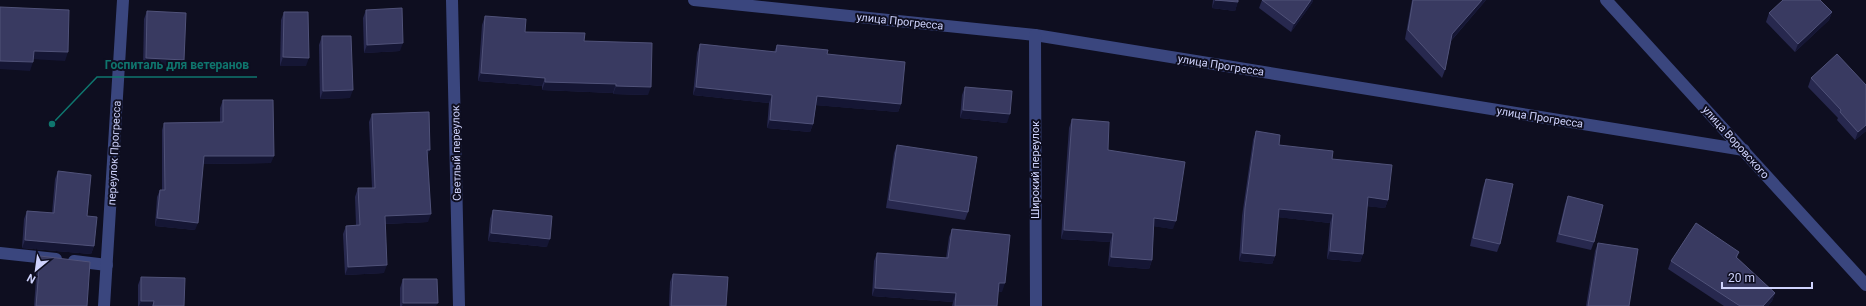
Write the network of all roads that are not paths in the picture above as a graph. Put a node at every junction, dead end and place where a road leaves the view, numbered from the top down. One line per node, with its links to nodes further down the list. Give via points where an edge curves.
1 (123, 0): 8 (street, переулок Прогресса)
2 (452, 0): 11 (street, Светлый переулок)
3 (694, 0): 5 (street, улица Прогресса)
4 (1606, 0): 6 (street, улица Воровского)
5 (1035, 34): 6 (street, улица Прогресса); 12 (street, Широкий переулок)
6 (1744, 150): 9 (street, улица Воровского)
7 (0, 253): 8 (street)
8 (107, 265): 10 (street, переулок Прогресса)
9 (1866, 285)
10 (104, 306)
11 (459, 306)
12 (1036, 306)

